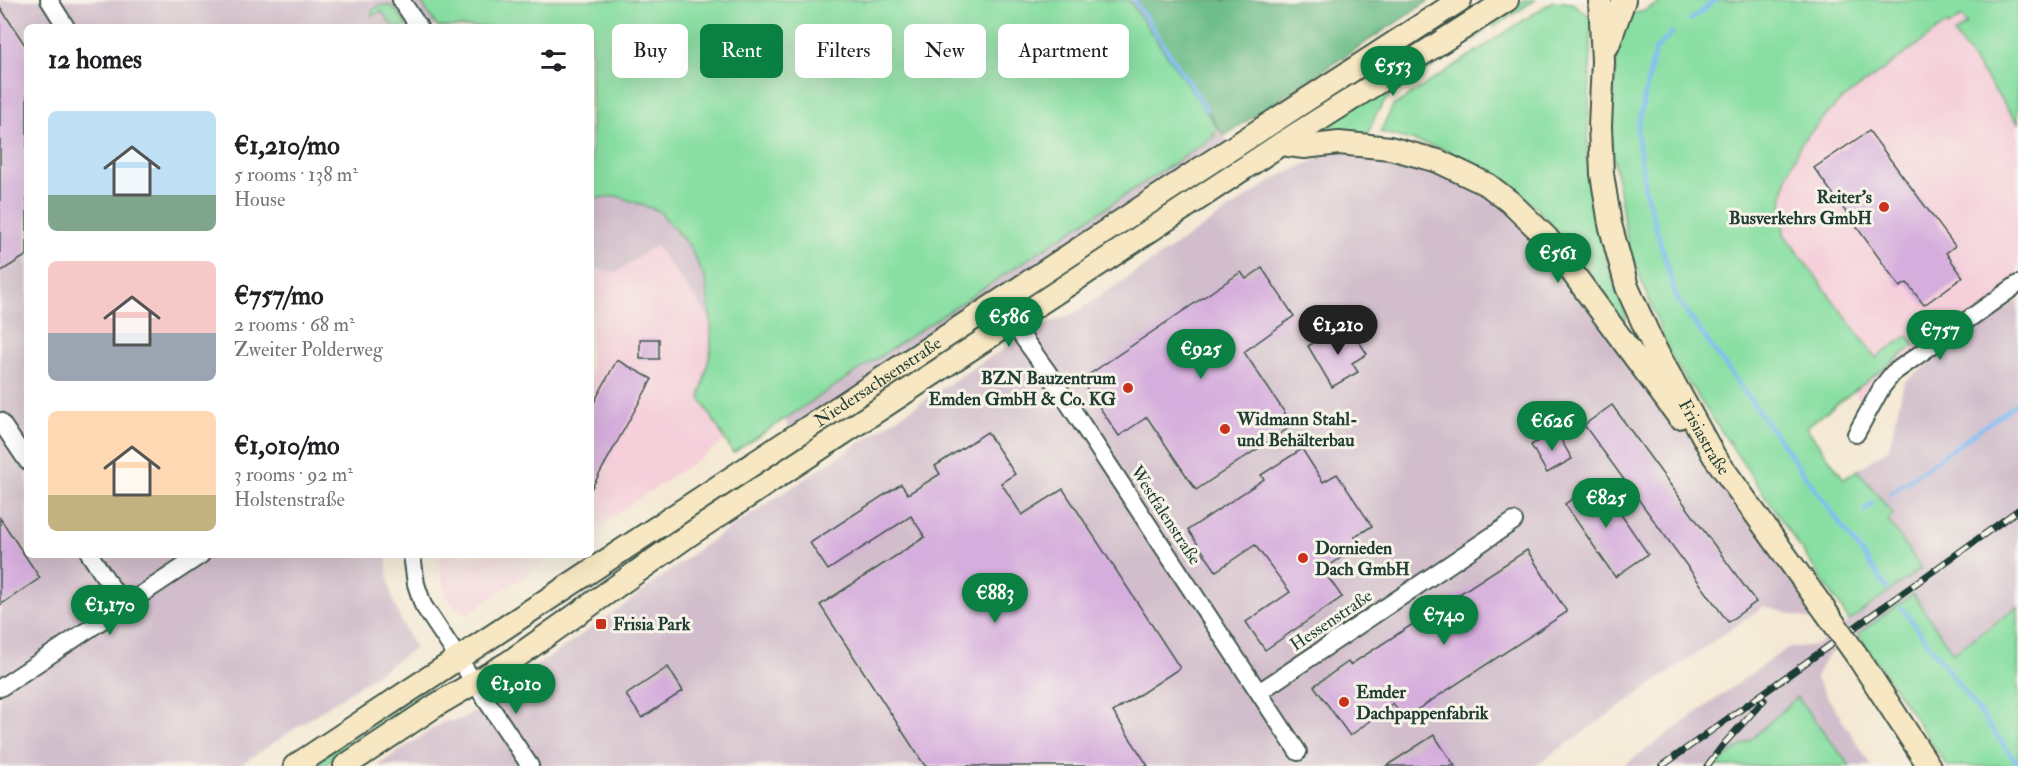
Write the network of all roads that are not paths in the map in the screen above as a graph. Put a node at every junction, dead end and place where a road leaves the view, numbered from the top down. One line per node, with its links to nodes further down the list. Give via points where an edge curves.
1 (48, 0): 7 (street)
2 (401, 0): 8 (street)
3 (1460, 0): 12 (main road, Niedersachsenstraße)
4 (1507, 0): 10 (main road, Niedersachsenstraße)
5 (1600, 0): 9 (main road, Frisiastraße)
6 (1624, 0): 9 (main road, Frisiastraße)
7 (64, 24)
8 (417, 24)
9 (1603, 61): 16 (main road, Frisiastraße, via 1602,174 1627,287 1654,347)
10 (1281, 144): 13 (main road, Niedersachsenstraße); 16 (main road, via 1304,147 1339,143 1390,148 1454,168 1500,193 1547,238 1673,410)
11 (2018, 284): 15 (street, via 1893,373)
12 (998, 303): 13 (street, Westfalenstraße); 23 (main road, Niedersachsenstraße)
13 (1012, 322): 24 (main road, Niedersachsenstraße); 26 (street, Westfalenstraße)
14 (0, 421): 17 (street)
15 (1856, 434)
16 (1714, 456): 31 (main road, Frisiastraße, bridge, via 1860,660)
17 (24, 457)
18 (1514, 521): 26 (street, Hessenstraße)
19 (92, 558): 22 (street)
20 (196, 558): 22 (street)
21 (412, 558): 23 (street, via 423,605)
22 (124, 606): 25 (street)
23 (459, 659): 24 (street); 28 (main road, Niedersachsenstraße)
24 (474, 683): 29 (main road, Niedersachsenstraße); 30 (street)
25 (0, 688)
26 (1259, 692): 27 (street, Westfalenstraße)
27 (1298, 752)
28 (295, 766)
29 (345, 766)
30 (530, 766)
31 (1929, 766)

